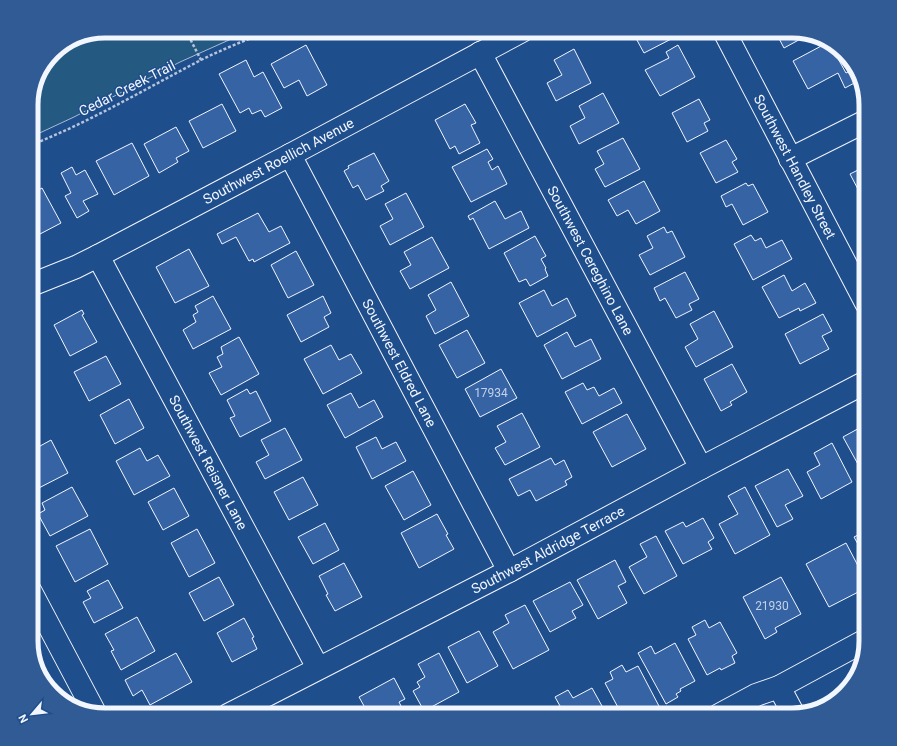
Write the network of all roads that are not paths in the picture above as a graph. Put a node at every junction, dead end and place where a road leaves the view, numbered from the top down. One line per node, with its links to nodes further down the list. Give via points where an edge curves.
1 (509, 38): 3 (street, Southwest Roellich Avenue)
2 (728, 38): 6 (street, Southwest Handley Street)
3 (480, 54): 5 (street, Southwest Roellich Avenue); 11 (street, Southwest Cereghino Lane)
4 (859, 125): 6 (street)
5 (290, 155): 7 (street, Southwest Roellich Avenue); 12 (street, Southwest Eldred Lane)
6 (790, 159): 9 (street, Southwest Handley Street)
7 (98, 256): 8 (street, Southwest Roellich Avenue); 15 (street, Southwest Reisner Lane)
8 (38, 282)
9 (859, 290)
10 (859, 386): 11 (street, Southwest Aldridge Terrace)
11 (701, 468): 12 (street, Southwest Aldridge Terrace)
12 (509, 571): 15 (street, Southwest Aldridge Terrace)
13 (38, 605): 17 (street)
14 (859, 644): 16 (street)
15 (318, 668): 18 (street, Southwest Aldridge Terrace)
16 (779, 687): 19 (street, via 756,695); 20 (street)
17 (91, 706)
18 (241, 708)
19 (732, 708)
20 (790, 708)

